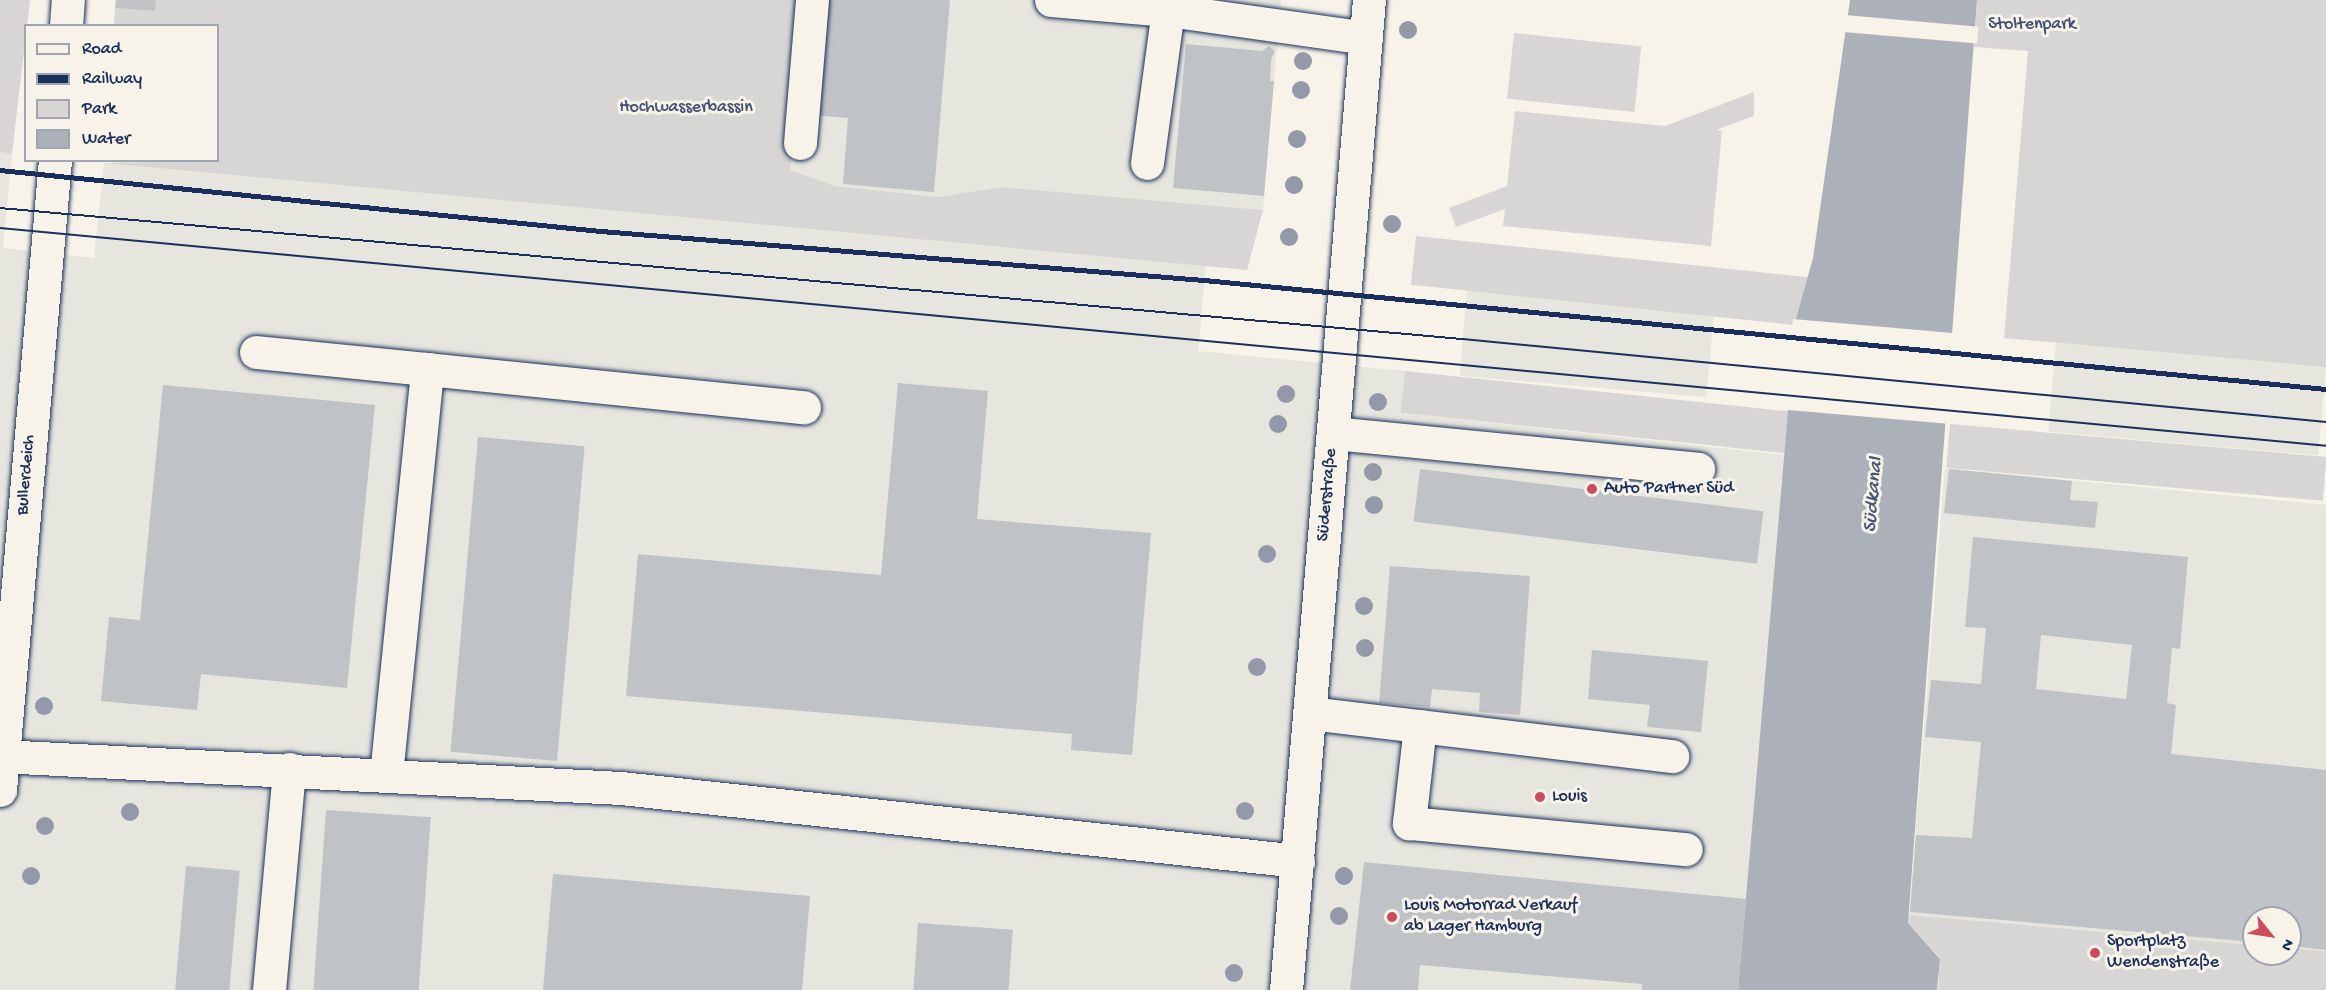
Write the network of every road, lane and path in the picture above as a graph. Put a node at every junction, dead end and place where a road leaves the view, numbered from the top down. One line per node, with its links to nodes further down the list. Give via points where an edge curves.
1 (69, 0): 6 (main road)
2 (812, 0): 8 (main road)
3 (1051, 0): 5 (main road)
4 (1369, 0): 7 (main road, Süderstraße)
5 (1168, 10): 7 (main road); 10 (main road)
6 (66, 24)
7 (1366, 38): 14 (main road, Süderstraße)
8 (800, 143)
9 (55, 162): 18 (main road, Bullerdeich)
10 (1147, 163)
11 (256, 352): 12 (main road)
12 (427, 369): 13 (main road); 21 (main road)
13 (804, 407)
14 (1333, 433): 15 (main road); 16 (main road, Süderstraße)
15 (1698, 469)
16 (1310, 713): 17 (main road); 24 (main road, Süderstraße)
17 (1420, 726): 19 (main road); 23 (main road, via 1409,823)
18 (1, 756): 20 (main road); 22 (main road, Bullerdeich)
19 (1672, 756)
20 (289, 769): 21 (main road); 25 (main road)
21 (386, 775): 24 (main road, via 621,788)
22 (0, 790)
23 (1686, 849)
24 (1298, 861): 26 (main road, Süderstraße)
25 (268, 990)
26 (1286, 990)

